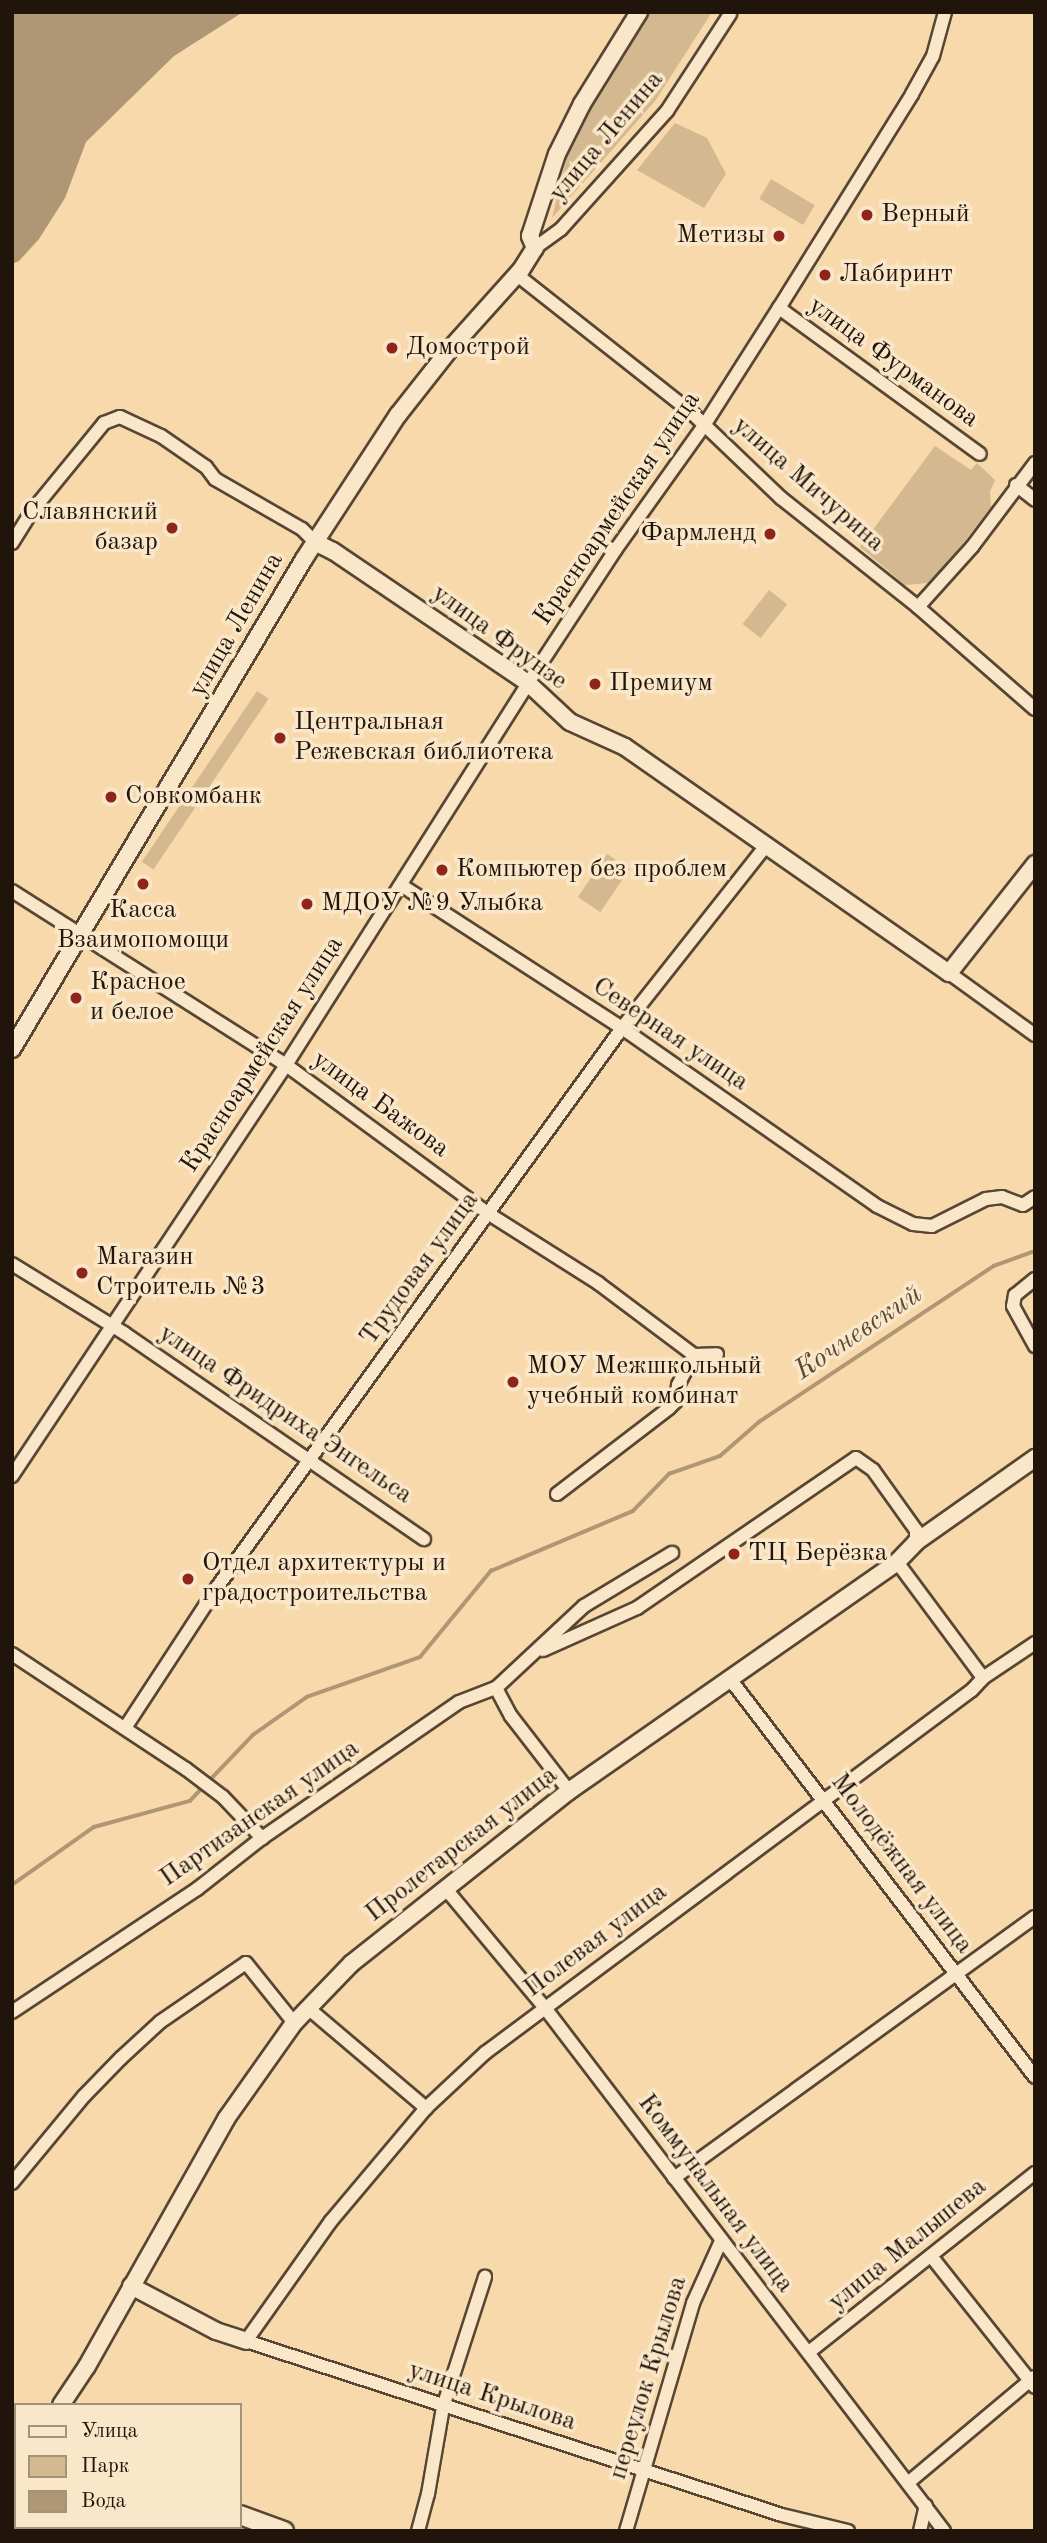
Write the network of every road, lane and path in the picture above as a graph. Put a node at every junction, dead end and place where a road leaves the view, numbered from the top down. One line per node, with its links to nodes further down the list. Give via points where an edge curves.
1 (639, 12): 4 (street, улица Ленина, via 557,154 530,236)
2 (945, 12): 6 (street, Красноармейская улица, via 933,55)
3 (730, 14): 4 (street, улица Ленина, via 667,111 561,229)
4 (535, 248): 5 (street, улица Ленина)
5 (516, 274): 7 (street, улица Мичурина); 12 (street, улица Ленина, via 398,415)
6 (779, 309): 7 (street, Красноармейская улица); 8 (street, улица Фурманова)
7 (705, 424): 14 (street, улица Мичурина, via 781,498); 15 (street, Красноармейская улица)
8 (980, 454)
9 (1035, 463): 10 (street)
10 (1016, 485): 11 (street); 14 (street, via 972,547)
11 (1035, 500)
12 (315, 542): 13 (street, улица Фрунзе, via 302,529 215,479 206,467 161,436 120,417 104,424); 15 (street, улица Фрунзе); 21 (street, улица Ленина)
13 (12, 543)
14 (918, 607): 16 (street, улица Мичурина)
15 (528, 683): 17 (street, улица Фрунзе, via 570,722 625,747); 19 (street, Красноармейская улица)
16 (1035, 709)
17 (765, 847): 22 (street, улица Фрунзе); 23 (street, Трудовая улица)
18 (1035, 864): 22 (street)
19 (401, 885): 23 (street, Северная улица); 26 (street, Красноармейская улица)
20 (12, 891): 21 (street, улица Бажова)
21 (81, 936): 25 (street, улица Ленина); 26 (street, улица Бажова)
22 (949, 973): 24 (street, улица Фрунзе)
23 (622, 1028): 27 (street, Северная улица, via 877,1206 913,1224 932,1226 986,1199 1002,1197 1023,1205); 28 (street, Трудовая улица)
24 (1035, 1035)
25 (12, 1049)
26 (286, 1065): 28 (street, улица Бажова); 31 (street, Красноармейская улица)
27 (1035, 1197)
28 (489, 1214): 34 (street, улица Бажова, via 598,1283); 36 (street, Трудовая улица)
29 (12, 1264): 31 (street, улица Фридриха Энгельса)
30 (1035, 1279): 32 (street, via 1015,1295 1013,1306)
31 (111, 1326): 36 (street, улица Фридриха Энгельса); 37 (street, Красноармейская улица)
32 (1035, 1346)
33 (717, 1354): 34 (street)
34 (694, 1355): 38 (street, via 678,1385 676,1401)
35 (1035, 1458): 40 (street, Пролетарская улица)
36 (308, 1460): 39 (street, улица Фридриха Энгельса); 49 (street, Трудовая улица)
37 (12, 1476)
38 (557, 1494)
39 (424, 1538)
40 (916, 1542): 42 (street, Пролетарская улица); 45 (street, Партизанская улица, via 916,1530 902,1510 873,1470 856,1458 636,1608)
41 (672, 1553): 45 (street, Партизанская улица, via 584,1606)
42 (897, 1562): 46 (street); 47 (street, Пролетарская улица)
43 (1035, 1643): 46 (street, Полевая улица)
44 (12, 1654): 49 (street)
45 (533, 1654): 48 (street, Партизанская улица)
46 (983, 1678): 51 (street, Полевая улица)
47 (730, 1679): 50 (street, Пролетарская улица); 51 (street, Молодёжная улица)
48 (496, 1688): 50 (street, via 511,1716); 52 (street, Партизанская улица, via 459,1702)
49 (125, 1728): 52 (street, via 223,1797)
50 (569, 1791): 53 (street, Пролетарская улица)
51 (824, 1799): 55 (street, Молодёжная улица); 57 (street, Полевая улица)
52 (262, 1838): 58 (street, Партизанская улица, via 197,1889)
53 (445, 1888): 56 (street, Пролетарская улица, via 352,1963); 57 (street, Коммунальная улица)
54 (1035, 1917): 55 (street)
55 (955, 1973): 60 (street, Молодёжная улица); 63 (street)
56 (308, 2008): 59 (street, Пролетарская улица); 61 (street)
57 (545, 2008): 61 (street, Полевая улица, via 485,2053); 63 (street, Коммунальная улица)
58 (12, 2012)
59 (294, 2022): 64 (street, via 246,1963 160,2022 121,2058); 68 (street, Пролетарская улица, via 226,2119)
60 (1035, 2077)
61 (426, 2108): 69 (street, Полевая улица, via 331,2221)
62 (1035, 2173): 66 (street, улица Малышева)
63 (674, 2178): 65 (street, Коммунальная улица)
64 (12, 2183)
65 (721, 2241): 70 (street, Коммунальная улица); 74 (street, переулок Крылова, via 693,2304)
66 (931, 2256): 70 (street, улица Малышева); 71 (street)
67 (485, 2277): 73 (street)
68 (131, 2286): 69 (street, улица Крылова, via 216,2331); 72 (street, Пролетарская улица)
69 (246, 2341): 73 (street, улица Крылова)
70 (809, 2352): 75 (street, Коммунальная улица)
71 (1033, 2382): 75 (street)
72 (62, 2403)
73 (443, 2407): 74 (street, улица Крылова); 79 (street)
74 (643, 2470): 80 (street, переулок Крылова); 81 (street, улица Крылова)
75 (909, 2482): 76 (street, Коммунальная улица)
76 (926, 2506): 82 (street); 83 (street, Коммунальная улица)
77 (242, 2516): 78 (main road)
78 (284, 2531)
79 (418, 2531)
80 (626, 2531)
81 (848, 2531)
82 (920, 2531)
83 (944, 2531)

